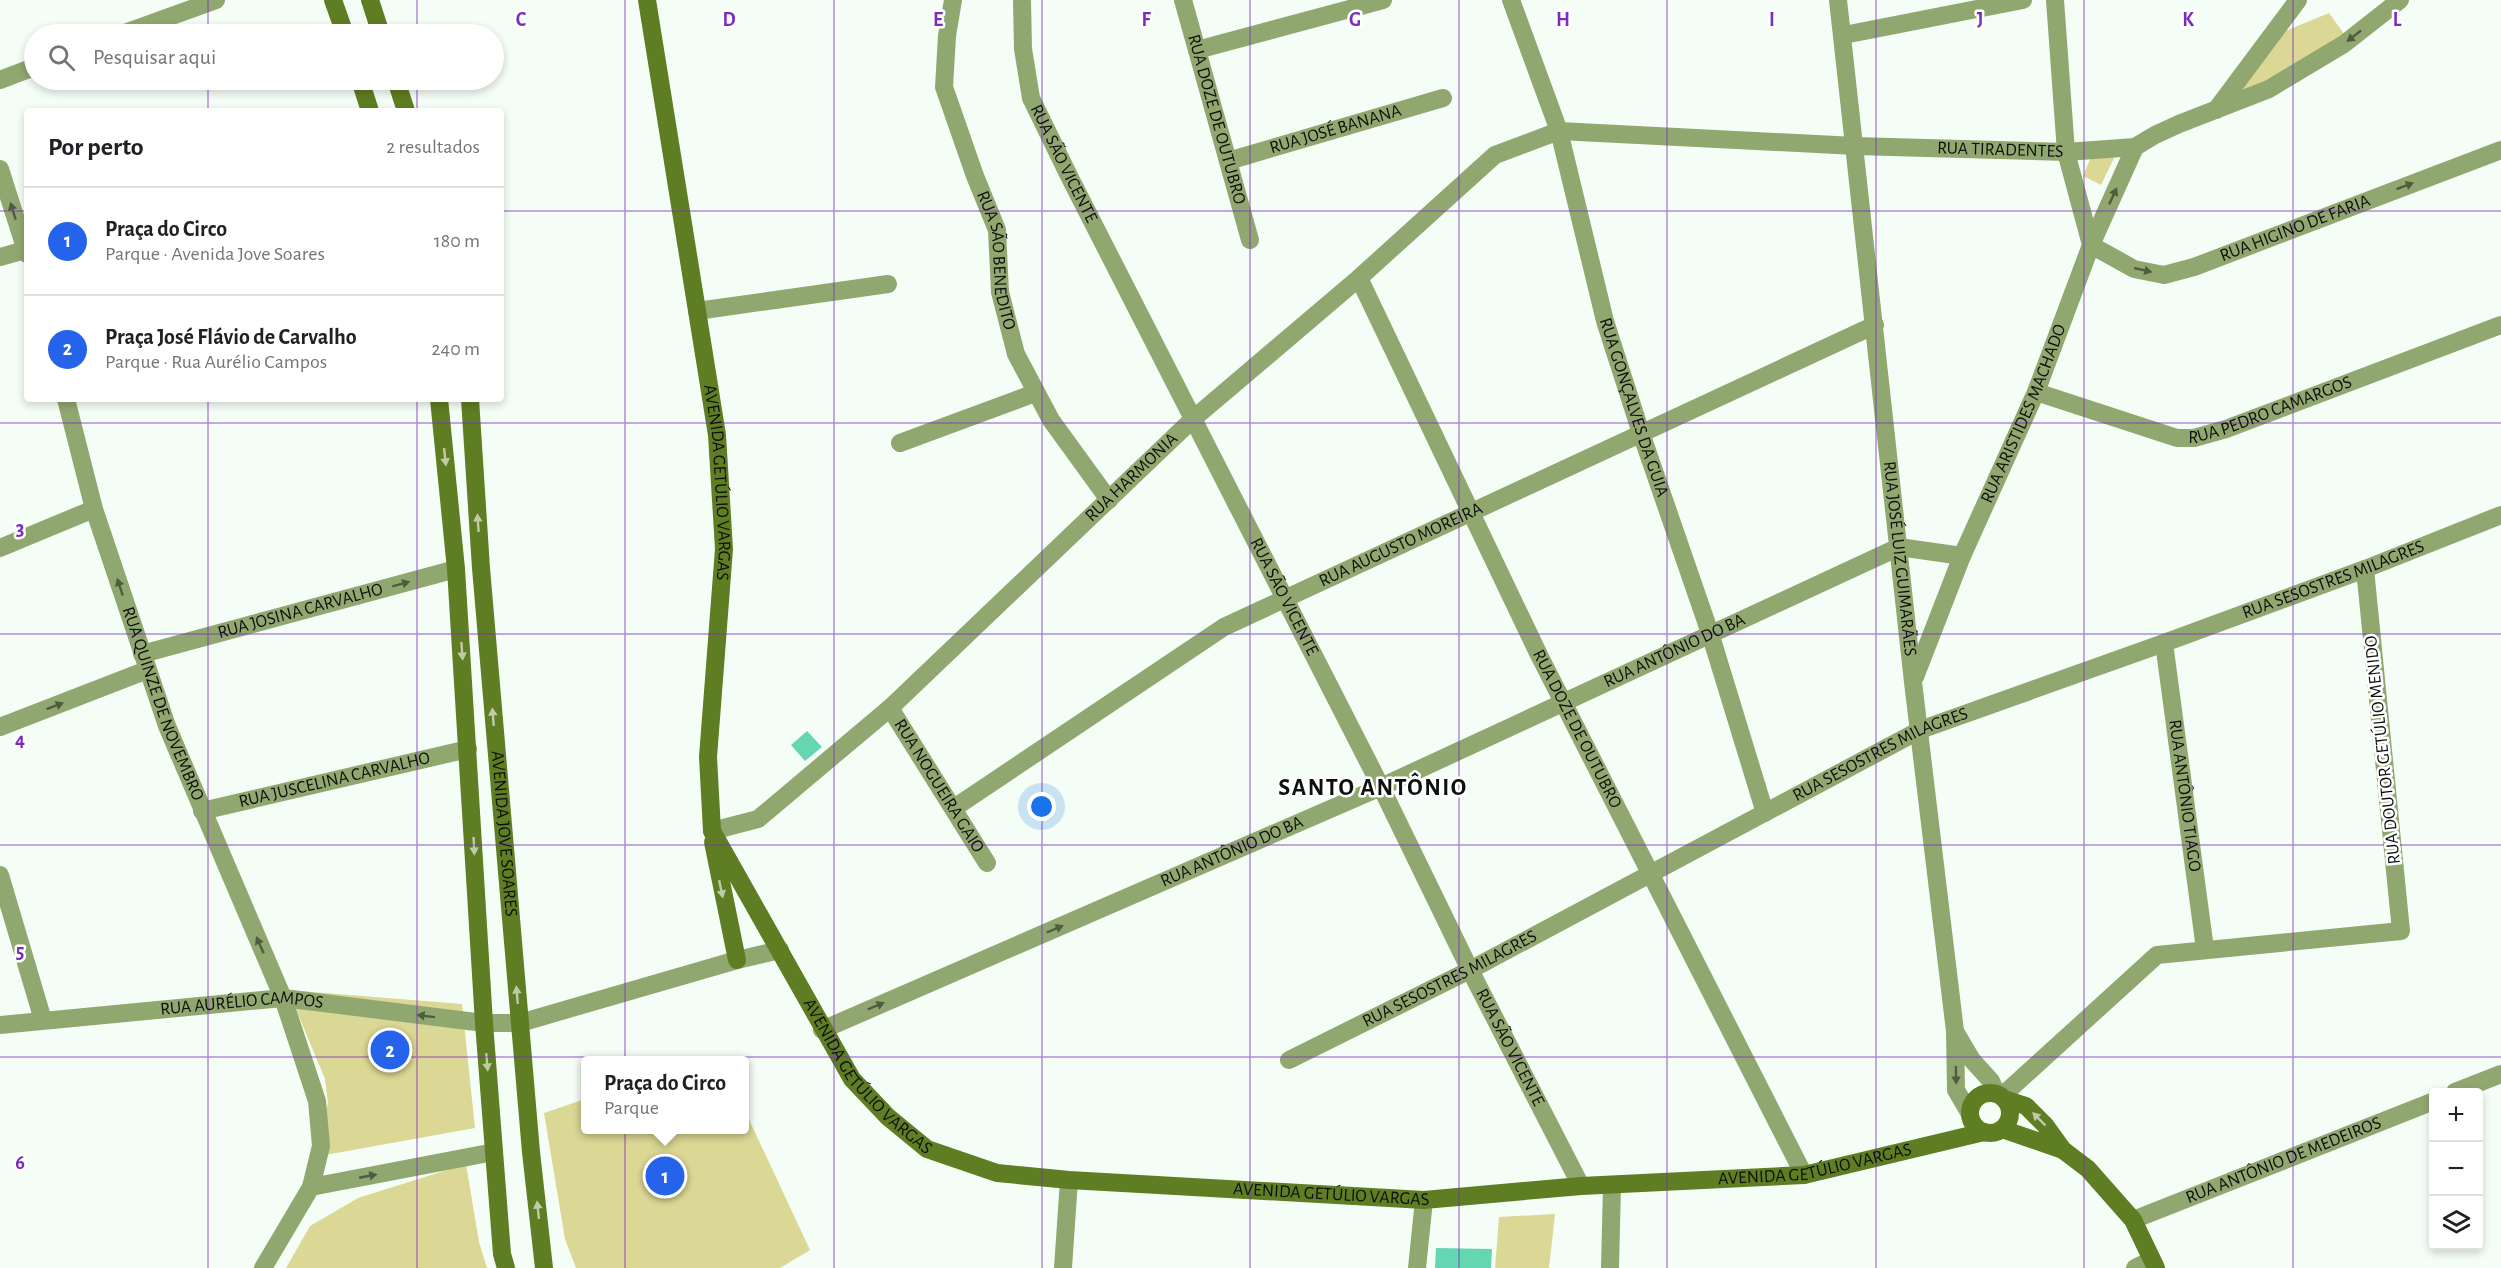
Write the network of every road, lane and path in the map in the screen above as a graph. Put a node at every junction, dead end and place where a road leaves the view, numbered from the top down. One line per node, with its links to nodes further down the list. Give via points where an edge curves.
1 (214, 0): 15 (street)
2 (333, 0): 16 (street)
3 (370, 0): 17 (street)
4 (647, 0): 42 (street, AVENIDA GETÚLIO VARGAS)
5 (953, 0): 46 (street, RUA SÃO BENEDITO, via 944,87 997,230 1000,292 1016,354)
6 (1022, 0): 50 (street, RUA SÃO VICENTE, via 1023,49 1031,98)
7 (1183, 0): 19 (street, RUA DOZE DE OUTUBRO)
8 (1383, 0): 19 (street)
9 (1511, 0): 28 (street, RUA GONÇALVES DA GUIA)
10 (1839, 0): 18 (street, RUA JOSÉ LUIZ GUIMARÃES)
11 (2023, 0): 18 (street)
12 (2055, 0): 32 (street)
13 (2298, 0): 27 (street)
14 (2400, 0): 27 (street, RUA TIRADENTES, one-way to 27, via 2344,44 2269,89)
15 (149, 24)
16 (341, 24)
17 (378, 24)
18 (1844, 35): 29 (street, RUA JOSÉ LUIZ GUIMARÃES)
19 (1197, 50): 33 (street, RUA DOZE DE OUTUBRO)
20 (24, 71): 21 (street)
21 (0, 80)
22 (363, 90): 25 (street)
23 (399, 90): 26 (street)
24 (1443, 98): 33 (street, RUA JOSÉ BANANA)
25 (369, 108)
26 (405, 108)
27 (2215, 111): 30 (street, RUA TIRADENTES)
28 (1559, 130): 29 (street, RUA TIRADENTES); 40 (street, RUA HARMONIA, via 1495,155); 51 (street, RUA GONÇALVES DA GUIA, via 1605,321)
29 (1855, 146): 32 (street, RUA TIRADENTES); 43 (street, RUA JOSÉ LUIZ GUIMARÃES)
30 (2135, 147): 32 (street, RUA TIRADENTES); 36 (street, RUA ARISTIDES MACHADO, one-way to 30)
31 (2501, 150): 36 (street, RUA HIGINO DE FARIA, one-way to 31, via 2134,268 2164,275)
32 (2066, 152): 36 (street)
33 (1228, 160): 35 (street, RUA DOZE DE OUTUBRO)
34 (0, 170): 37 (street, one-way to 34)
35 (1250, 240)
36 (2091, 244): 45 (street, RUA ARISTIDES MACHADO)
37 (24, 246)
38 (24, 252): 39 (street)
39 (0, 257)
40 (1359, 278): 50 (street, RUA HARMONIA); 55 (street, RUA DOZE DE OUTUBRO)
41 (888, 284): 42 (street)
42 (697, 311): 76 (street, AVENIDA GETÚLIO VARGAS, via 717,435 724,549 708,757)
43 (1875, 325): 51 (street, RUA AUGUSTO MOREIRA); 57 (street, RUA JOSÉ LUIZ GUIMARÃES)
44 (2501, 325): 45 (street, RUA PEDRO CAMARGOS, via 2194,438 2177,438)
45 (2036, 392): 59 (street, RUA ARISTIDES MACHADO)
46 (1035, 393): 52 (street); 53 (street, RUA SÃO BENEDITO)
47 (67, 402): 54 (street, RUA QUINZE DE NOVEMBRO)
48 (439, 402): 60 (street, AVENIDA JOVE SOARES, one-way to 60)
49 (470, 402): 87 (street, AVENIDA JOVE SOARES, one-way to 49)
50 (1193, 419): 53 (street, RUA HARMONIA); 62 (street, RUA SÃO VICENTE)
51 (1641, 433): 55 (street, RUA AUGUSTO MOREIRA); 63 (street, RUA GONÇALVES DA GUIA)
52 (900, 443)
53 (1109, 500): 68 (street, RUA HARMONIA)
54 (94, 509): 58 (street); 65 (street, RUA QUINZE DE NOVEMBRO, one-way to 54)
55 (1470, 512): 62 (street, RUA AUGUSTO MOREIRA); 67 (street, RUA DOZE DE OUTUBRO)
56 (2501, 515): 61 (street, RUA SESOSTRES MILAGRES)
57 (1899, 547): 59 (street); 63 (street, RUA ANTÔNIO DO BA); 66 (street, RUA JOSÉ LUIZ GUIMARÃES)
58 (0, 548)
59 (1962, 556): 66 (street, RUA ARISTIDES MACHADO)
60 (456, 568): 65 (street, RUA JOSINA CARVALHO, one-way to 60); 71 (street, AVENIDA JOVE SOARES, one-way to 71)
61 (2365, 568): 64 (street, RUA SESOSTRES MILAGRES); 80 (street, RUA DOUTOR GETÚLIO MENIDO, via 2401,931)
62 (1284, 598): 72 (street, RUA SÃO VICENTE); 73 (street, RUA AUGUSTO MOREIRA, via 1224,627)
63 (1710, 633): 67 (street, RUA ANTÔNIO DO BA); 75 (street, RUA GONÇALVES DA GUIA)
64 (2164, 643): 70 (street, RUA SESOSTRES MILAGRES); 80 (street, RUA ANTÔNIO TIAGO)
65 (145, 662): 69 (street, RUA JOSINA CARVALHO, one-way to 65); 74 (street, RUA QUINZE DE NOVEMBRO)
66 (1913, 682): 70 (street, RUA JOSÉ LUIZ GUIMARÃES)
67 (1564, 703): 72 (street, RUA ANTÔNIO DO BA); 78 (street, RUA DOZE DE OUTUBRO)
68 (890, 708): 73 (street, RUA NOGUEIRA GAIO); 76 (street, RUA HARMONIA, via 758,819)
69 (0, 727)
70 (1920, 730): 75 (street, RUA SESOSTRES MILAGRES); 90 (street, RUA JOSÉ LUIZ GUIMARÃES)
71 (468, 749): 74 (street, RUA JUSCELINA CARVALHO); 86 (street, AVENIDA JOVE SOARES, one-way to 86)
72 (1381, 787): 83 (street, RUA SÃO VICENTE); 89 (street, RUA ANTÔNIO DO BA, one-way to 72)
73 (954, 808): 77 (street, RUA NOGUEIRA GAIO)
74 (202, 811): 84 (street, RUA QUINZE DE NOVEMBRO, one-way to 74)
75 (1765, 813): 78 (street, RUA SESOSTRES MILAGRES)
76 (712, 831): 81 (street, AVENIDA GETÚLIO VARGAS); 82 (street, one-way to 82)
77 (987, 863)
78 (1650, 874): 83 (street, RUA SESOSTRES MILAGRES); 100 (street, RUA DOZE DE OUTUBRO)
79 (0, 875): 85 (street)
80 (2205, 949): 94 (street, via 2157,955)
81 (780, 950): 82 (street); 89 (street, AVENIDA GETÚLIO VARGAS)
82 (736, 960): 87 (street)
83 (1470, 970): 91 (street, RUA SESOSTRES MILAGRES); 103 (street, RUA SÃO VICENTE)
84 (283, 998): 85 (street, RUA AURÉLIO CAMPOS); 86 (street, RUA AURÉLIO CAMPOS, one-way to 84); 104 (street, RUA QUINZE DE NOVEMBRO, via 317,1101 321,1146)
85 (43, 1020): 88 (street, RUA AURÉLIO CAMPOS)
86 (484, 1023): 87 (street); 99 (street, AVENIDA JOVE SOARES, one-way to 99)
87 (520, 1023): 110 (street, AVENIDA JOVE SOARES, one-way to 87)
88 (0, 1025)
89 (822, 1030): 101 (street, AVENIDA GETÚLIO VARGAS, via 852,1079 888,1117 927,1149 997,1173)
90 (1955, 1031): 94 (street, via 1972,1060); 96 (street, RUA JOSÉ LUIZ GUIMARÃES, one-way to 96, via 1956,1090)
91 (1289, 1060)
92 (2501, 1074): 93 (street)
93 (2465, 1088)
94 (2002, 1096): 96 (street, via 1979,1096); 97 (street, via 2010,1117); 98 (street, one-way to 94, via 2026,1106)
95 (2429, 1103): 106 (street, RUA ANTÔNIO DE MEDEIROS)
96 (1970, 1114): 97 (street, via 1974,1125)
97 (1993, 1130): 98 (street); 100 (street, AVENIDA GETÚLIO VARGAS)
98 (2063, 1150): 106 (street, via 2088,1169)
99 (494, 1152): 104 (street, one-way to 99); 109 (street, AVENIDA JOVE SOARES)
100 (1804, 1175): 102 (street, AVENIDA GETÚLIO VARGAS)
101 (1069, 1180): 105 (street, AVENIDA GETÚLIO VARGAS); 111 (street)
102 (1612, 1185): 103 (street, AVENIDA GETÚLIO VARGAS); 113 (street)
103 (1581, 1186): 105 (street, AVENIDA GETÚLIO VARGAS)
104 (311, 1187): 108 (street, RUA QUINZE DE NOVEMBRO)
105 (1424, 1200): 112 (street)
106 (2133, 1220): 107 (street)
107 (2148, 1265)
108 (263, 1268)
109 (506, 1268)
110 (544, 1268)
111 (1063, 1268)
112 (1417, 1268)
113 (1610, 1268)

